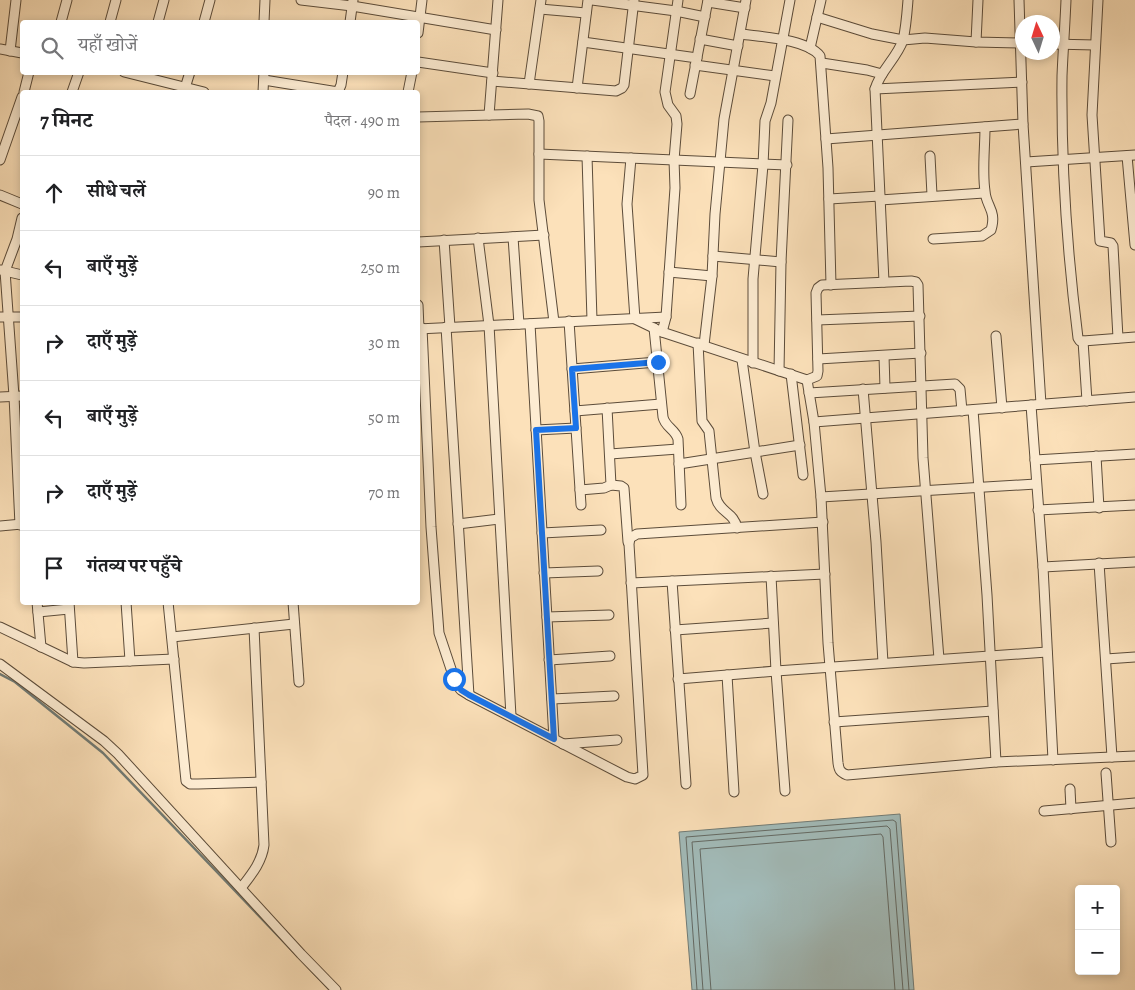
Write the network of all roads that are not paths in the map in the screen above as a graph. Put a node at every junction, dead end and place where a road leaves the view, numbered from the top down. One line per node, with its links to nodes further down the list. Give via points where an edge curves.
1 (16, 0): 51 (street)
2 (67, 0): 31 (street)
3 (116, 0): 32 (street)
4 (164, 0): 33 (street)
5 (210, 0): 34 (street)
6 (265, 0): 35 (street)
7 (301, 0): 21 (street)
8 (422, 0): 29 (street)
9 (498, 0): 37 (street)
10 (588, 0): 26 (street)
11 (592, 0): 22 (street)
12 (678, 0): 25 (street)
13 (790, 0): 40 (street)
14 (821, 0): 30 (street)
15 (908, 0): 41 (street)
16 (978, 0): 43 (street)
17 (1019, 0): 27 (street)
18 (1066, 0): 45 (street)
19 (1098, 0): 46 (street)
20 (708, 1): 24 (street); 28 (street)
21 (353, 3): 29 (street); 36 (street)
22 (634, 3): 25 (street); 48 (street)
23 (540, 4): 26 (street); 70 (street)
24 (745, 4): 38 (street)
25 (676, 11): 28 (street); 53 (street)
26 (586, 13): 42 (street)
27 (1020, 15)
28 (705, 17): 39 (street)
29 (420, 18): 37 (street)
30 (817, 18): 41 (street); 49 (street)
31 (62, 20)
32 (111, 20)
33 (159, 20)
34 (205, 20)
35 (264, 20)
36 (350, 20)
37 (496, 30): 68 (street)
38 (741, 34): 40 (street); 47 (street)
39 (700, 39): 47 (street); 55 (street)
40 (782, 40): 49 (street); 67 (street)
41 (903, 40): 43 (street, via 925,38); 59 (street)
42 (583, 42): 48 (street); 73 (street)
43 (976, 42): 44 (street)
44 (1015, 43)
45 (1063, 44): 46 (street); 99 (street)
46 (1095, 45): 96 (street)
47 (738, 46): 58 (street)
48 (628, 48): 53 (street); 73 (street, via 622,88 616,91)
49 (810, 48): 57 (street, via 820,56)
50 (0, 49): 51 (street)
51 (10, 51): 52 (street)
52 (20, 53)
53 (671, 54): 55 (street); 98 (street, via 665,92 668,105 676,116)
54 (1022, 60): 69 (street)
55 (696, 61): 58 (street); 82 (street)
56 (420, 62): 68 (street)
57 (822, 63): 59 (street); 90 (street)
58 (733, 70): 67 (street); 100 (street, via 725,106)
59 (882, 74): 74 (street)
60 (28, 75): 75 (street)
61 (78, 75): 76 (street)
62 (144, 75): 71 (street)
63 (189, 75): 72 (street)
64 (343, 75): 80 (street)
65 (411, 75): 81 (street)
66 (264, 76): 78 (street); 79 (street)
67 (776, 76): 102 (street, via 765,121)
68 (493, 77): 70 (street); 84 (street)
69 (1022, 82): 74 (street); 87 (street)
70 (530, 84): 73 (street)
71 (168, 88): 72 (street)
72 (185, 88): 77 (street)
73 (577, 88)
74 (875, 89): 89 (street)
75 (24, 90)
76 (73, 90)
77 (194, 90)
78 (264, 90)
79 (329, 90)
80 (339, 90)
81 (408, 90)
82 (690, 94)
83 (20, 103): 97 (street)
84 (489, 115): 85 (street); 91 (street, via 538,116)
85 (420, 117)
86 (788, 120): 103 (street)
87 (1023, 124): 88 (street); 101 (street)
88 (985, 127): 89 (street); 104 (street)
89 (877, 135): 90 (street); 107 (street)
90 (826, 140): 108 (street)
91 (539, 154): 92 (street); 112 (street, via 539,200)
92 (587, 156): 95 (street); 133 (street)
93 (930, 156): 105 (street)
94 (1131, 156): 96 (street); 110 (street)
95 (631, 158): 98 (street); 132 (street, via 627,211)
96 (1094, 158): 99 (street); 145 (street, via 1100,239 1113,246)
97 (0, 160)
98 (674, 160): 100 (street); 123 (street)
99 (1064, 160): 101 (street); 146 (street, via 1071,283 1078,338)
100 (720, 162): 102 (street); 119 (street)
101 (1026, 162): 168 (street)
102 (763, 164): 103 (street); 120 (street)
103 (787, 165): 121 (street)
104 (984, 193): 105 (street); 115 (street, via 993,214 992,230 982,236)
105 (932, 195): 107 (street)
106 (0, 196): 109 (street)
107 (880, 198): 108 (street); 126 (street)
108 (829, 199): 127 (street)
109 (20, 203)
110 (1134, 206): 118 (street)
111 (20, 226): 122 (street)
112 (544, 235): 113 (street); 135 (street)
113 (513, 237): 114 (street); 137 (street)
114 (478, 238): 116 (street); 139 (street)
115 (934, 239)
116 (444, 240): 117 (street); 140 (street)
117 (420, 242)
118 (1135, 245)
119 (713, 256): 120 (street); 125 (street)
120 (754, 260): 121 (street); 154 (street)
121 (781, 262): 156 (street)
122 (3, 270): 124 (street); 130 (street)
123 (669, 272): 125 (street); 128 (street)
124 (20, 274)
125 (712, 276): 148 (street)
126 (884, 282): 127 (street); 129 (street, via 916,282)
127 (831, 285): 134 (street, via 818,288)
128 (666, 316): 132 (street); 142 (street)
129 (920, 316): 134 (street); 149 (street)
130 (4, 317): 131 (street); 163 (street)
131 (20, 317)
132 (634, 319): 133 (street); 142 (street)
133 (592, 320): 136 (street)
134 (817, 320): 151 (street)
135 (554, 322): 136 (street); 138 (street)
136 (569, 322): 155 (street)
137 (519, 324): 138 (street); 139 (street)
138 (530, 324): 179 (street)
139 (489, 325): 140 (street); 204 (street)
140 (448, 327): 141 (street); 207 (street)
141 (420, 328)
142 (658, 330): 148 (street); 153 (street)
143 (996, 336): 171 (street)
144 (1135, 337): 145 (street)
145 (1118, 338): 146 (street)
146 (1084, 341): 166 (street)
147 (420, 343): 253 (street, via 440,633 456,684)
148 (701, 344): 152 (street); 186 (street, via 702,421 709,431)
149 (921, 353): 150 (street); 159 (street)
150 (884, 356): 151 (street); 160 (street)
151 (818, 359): 158 (street, via 817,376)
152 (742, 360): 154 (street); 182 (street)
153 (658, 362): 155 (street); 167 (street)
154 (753, 363): 156 (street)
155 (572, 369): 173 (street)
156 (779, 371): 157 (street)
157 (791, 374): 158 (street); 180 (street)
158 (807, 380): 162 (street)
159 (922, 386): 160 (street); 174 (street, via 959,386); 175 (street)
160 (886, 388): 161 (street)
161 (863, 389): 162 (street); 176 (street)
162 (809, 393): 177 (street)
163 (18, 396): 164 (street); 190 (street)
164 (0, 397)
165 (1135, 398): 166 (street)
166 (1087, 401): 168 (street)
167 (661, 404): 170 (street); 181 (street, via 664,422 676,433)
168 (1041, 404): 169 (street)
169 (1031, 405): 171 (street); 187 (street)
170 (607, 408): 173 (street); 183 (street)
171 (1002, 408): 172 (street)
172 (973, 410): 174 (street); 193 (street)
173 (575, 411): 178 (street)
174 (962, 411): 175 (street)
175 (921, 415): 176 (street); 195 (street)
176 (866, 418): 177 (street); 197 (street)
177 (814, 422): 198 (street)
178 (576, 428): 179 (street); 194 (street)
179 (536, 430): 211 (street)
180 (800, 445): 182 (street); 189 (street)
181 (678, 449): 183 (street); 188 (street)
182 (755, 452): 186 (street); 196 (street)
183 (610, 454): 192 (street)
184 (1135, 454): 185 (street)
185 (1096, 456): 187 (street); 202 (street)
186 (712, 459): 188 (street); 209 (street, via 718,504 734,519)
187 (1035, 460): 191 (street)
188 (679, 464): 200 (street)
189 (803, 475)
190 (20, 484)
191 (1036, 484): 193 (street); 203 (street)
192 (611, 485): 194 (street); 212 (street, via 624,488)
193 (979, 486): 195 (street); 238 (street)
194 (580, 490): 199 (street)
195 (925, 490): 197 (street); 241 (street)
196 (763, 494)
197 (872, 494): 198 (street); 246 (street)
198 (821, 497): 205 (street)
199 (581, 505)
200 (681, 505)
201 (1135, 506): 202 (street)
202 (1099, 508): 203 (street)
203 (1038, 510): 215 (street)
204 (499, 519): 207 (street); 257 (street)
205 (823, 522): 209 (street); 218 (street)
206 (20, 524): 208 (street)
207 (458, 524): 253 (street)
208 (0, 526)
209 (737, 528): 212 (street, via 637,534 630,538)
210 (601, 530): 211 (street)
211 (542, 533): 217 (street)
212 (628, 544): 221 (street)
213 (1135, 562): 214 (street)
214 (1099, 563): 215 (street); 242 (street)
215 (1042, 567): 236 (street)
216 (598, 571): 217 (street)
217 (544, 573): 228 (street)
218 (825, 574): 219 (street); 248 (street)
219 (771, 576): 220 (street); 229 (street)
220 (672, 581): 221 (street); 233 (street)
221 (631, 583): 261 (street, via 643,775 635,779 627,777)
222 (126, 605): 244 (street)
223 (168, 605): 234 (street)
224 (293, 605): 230 (street)
225 (69, 606): 226 (street); 245 (street)
226 (38, 607): 235 (street)
227 (609, 615): 228 (street)
228 (547, 617): 243 (street)
229 (773, 623): 233 (street); 249 (street)
230 (294, 624): 232 (street); 252 (street)
231 (0, 627): 235 (street)
232 (254, 628): 234 (street); 267 (street)
233 (675, 630): 251 (street)
234 (172, 637): 240 (street)
235 (41, 647): 245 (street)
236 (1048, 652): 238 (street); 264 (street)
237 (610, 656): 243 (street)
238 (991, 656): 241 (street); 256 (street)
239 (1135, 657): 242 (street)
240 (174, 659): 244 (street); 267 (street, via 186,782)
241 (939, 659): 246 (street)
242 (1106, 659): 263 (street)
243 (550, 660): 255 (street)
244 (130, 661): 245 (street)
245 (73, 662)
246 (883, 663): 248 (street)
247 (0, 664): 277 (street, via 118,754)
248 (830, 667): 249 (street); 258 (street)
249 (776, 671): 250 (street); 270 (street)
250 (727, 675): 251 (street); 271 (street)
251 (678, 679): 268 (street)
252 (298, 682)
253 (469, 695): 257 (street)
254 (614, 696): 255 (street)
255 (552, 699): 259 (street)
256 (993, 711): 258 (street); 265 (street)
257 (511, 716): 259 (street)
258 (834, 722): 265 (street, via 839,769 847,775)
259 (554, 739): 261 (street)
260 (617, 740): 261 (street)
261 (563, 744)
262 (1135, 756): 263 (street)
263 (1112, 757): 264 (street)
264 (1053, 760): 265 (street)
265 (996, 762)
266 (1106, 773): 273 (street)
267 (261, 782): 277 (street, via 263,853)
268 (686, 784)
269 (1070, 789): 274 (street)
270 (785, 791)
271 (734, 792)
272 (1135, 803): 273 (street)
273 (1108, 806): 274 (street); 276 (street)
274 (1071, 809): 275 (street)
275 (1044, 811)
276 (1112, 842)
277 (241, 888): 278 (street)
278 (336, 990)

